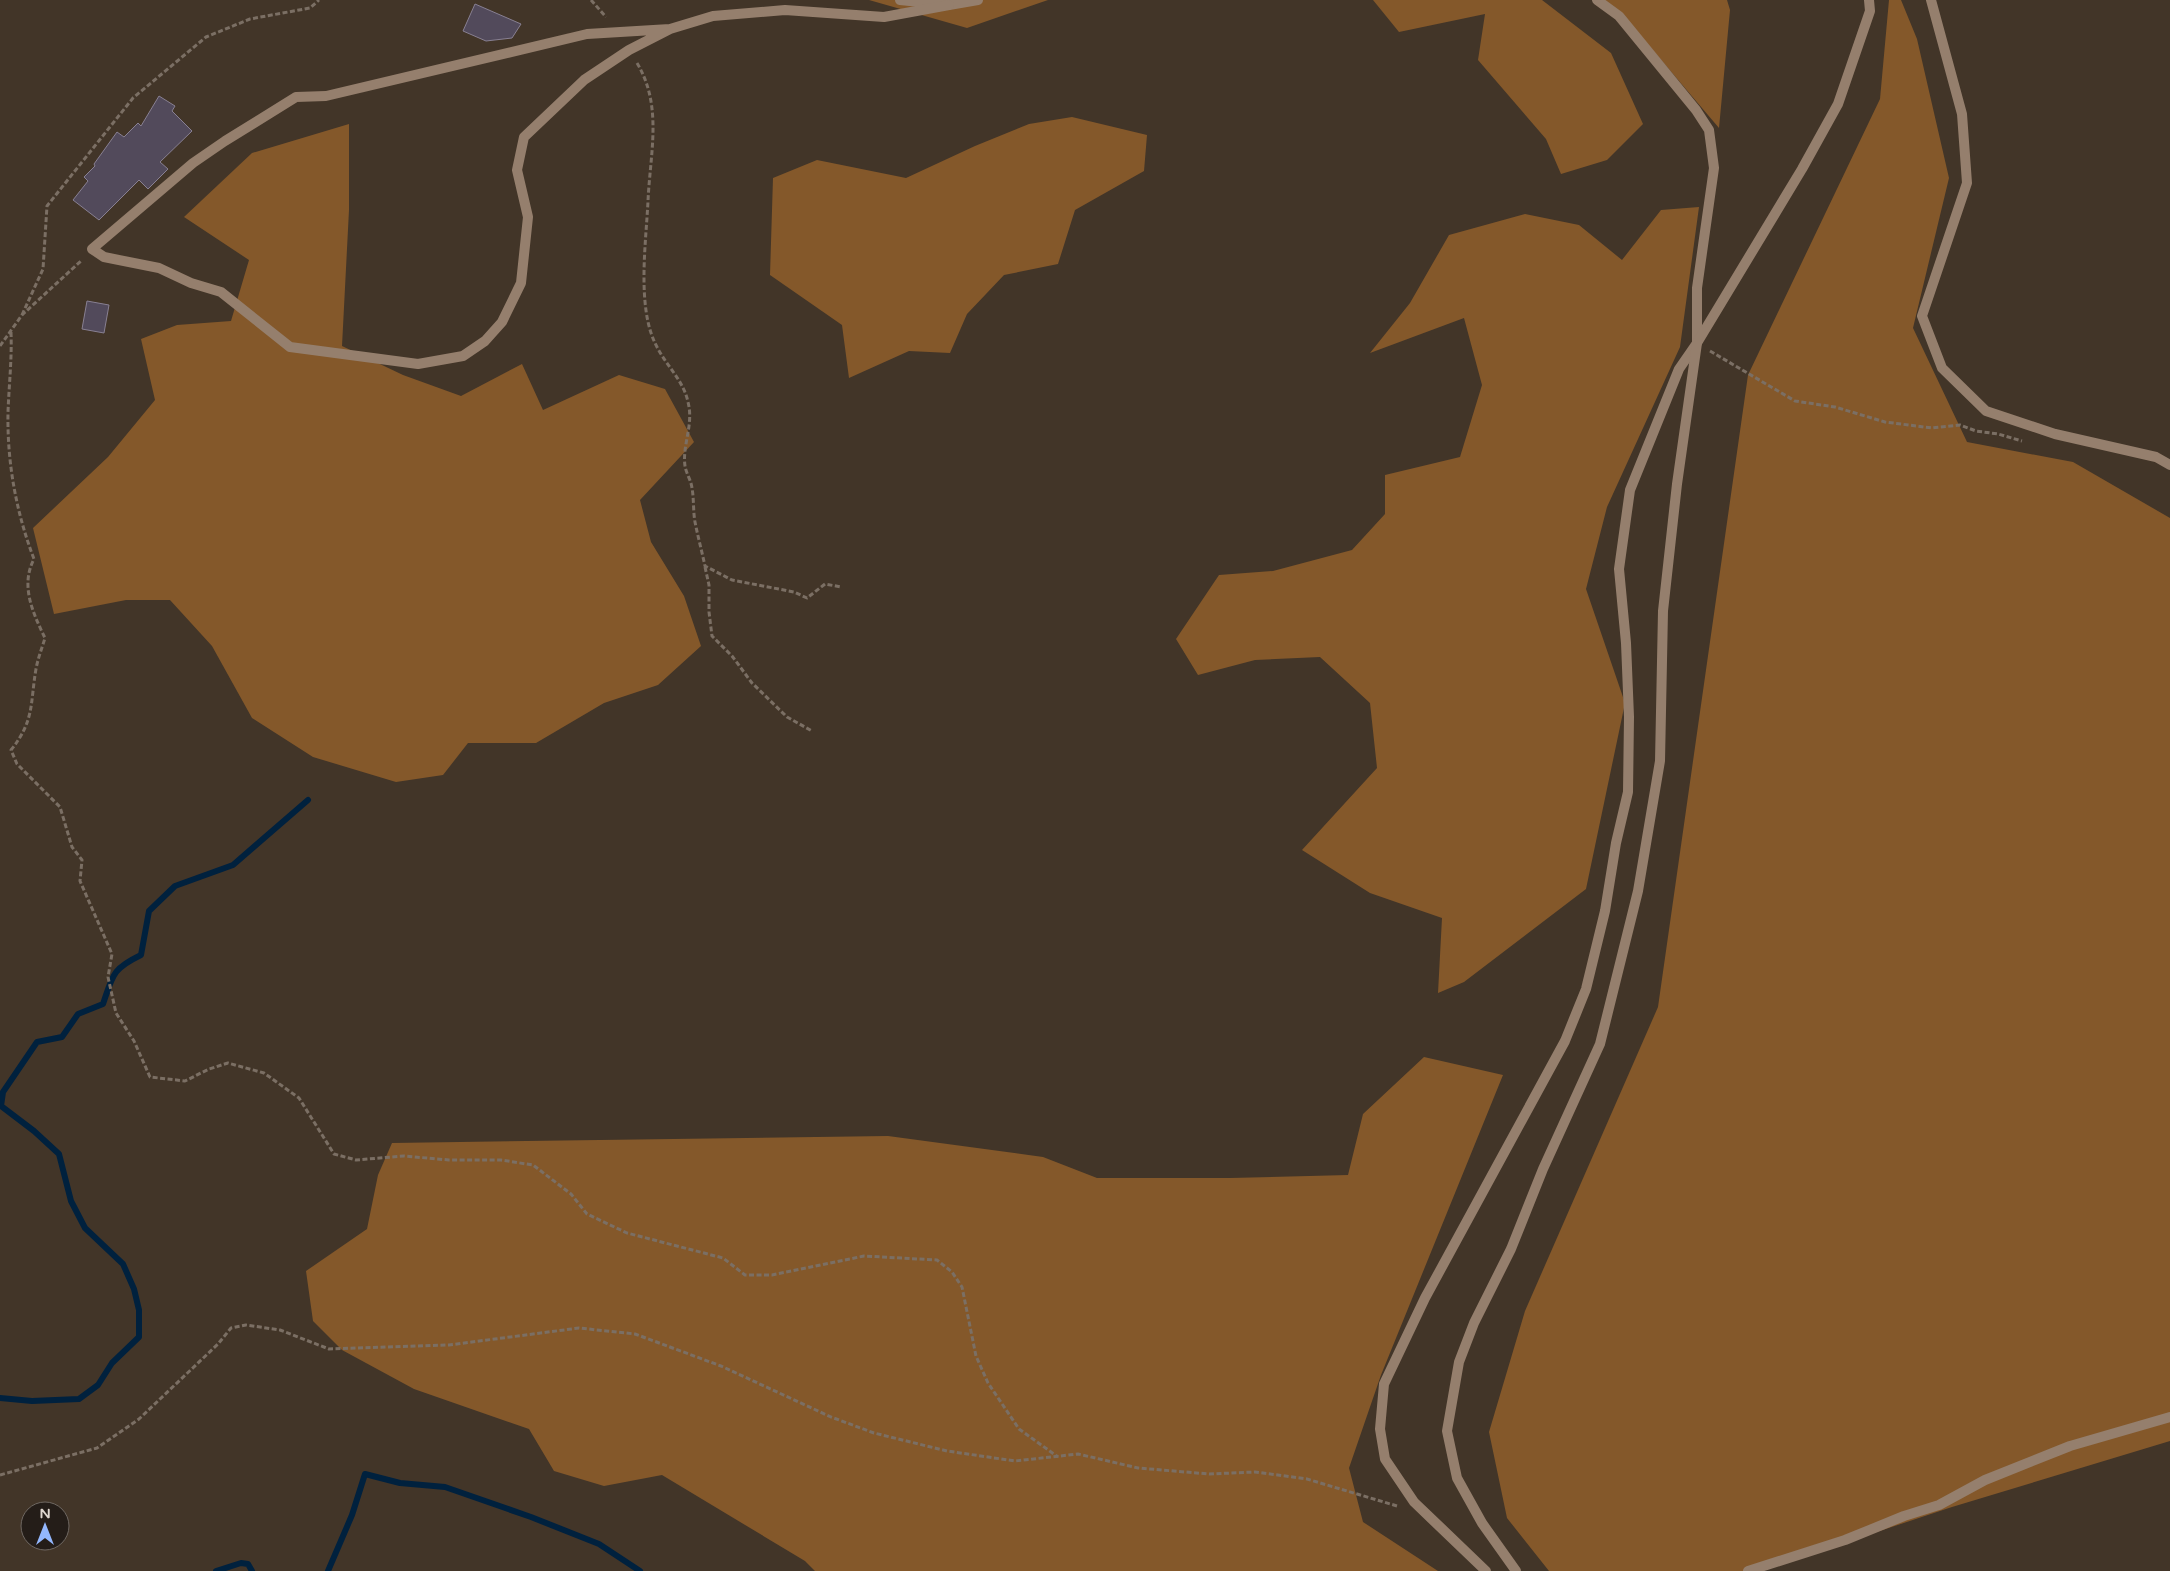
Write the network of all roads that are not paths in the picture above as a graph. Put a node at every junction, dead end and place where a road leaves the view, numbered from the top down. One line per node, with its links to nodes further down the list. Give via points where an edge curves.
1 (900, 0): 6 (street)
2 (978, 0): 6 (street)
3 (1597, 0): 8 (street, via 1619,16 1709,130 1714,168 1697,288)
4 (1869, 0): 8 (street, via 1870,10 1838,104)
5 (1931, 0): 9 (street, via 1962,114 1967,183 1922,316 1942,368 1986,411 2055,434 2156,457)
6 (949, 5): 7 (street, via 884,17 803,10 742,12 713,16)
7 (670, 29): 7 (street, via 587,34 326,96 296,97 193,163 92,249 104,257 159,268 221,292 290,346 418,364 463,356 485,341 502,322 521,283 528,217 517,170 524,137 584,80 629,50)
8 (1697, 343): 11 (street, via 1679,369 1630,490 1619,570 1629,717 1628,792 1586,989 1565,1041 1425,1298 1384,1384 1380,1429 1385,1460 1414,1502); 12 (street, via 1663,611 1660,761 1638,891 1600,1044 1511,1248 1474,1323 1462,1354 1447,1431 1457,1478 1482,1523)
9 (2170, 465)
10 (2170, 1417): 13 (street, via 2070,1446 1985,1480 1939,1505)
11 (1486, 1571)
12 (1516, 1571)
13 (1748, 1571)

